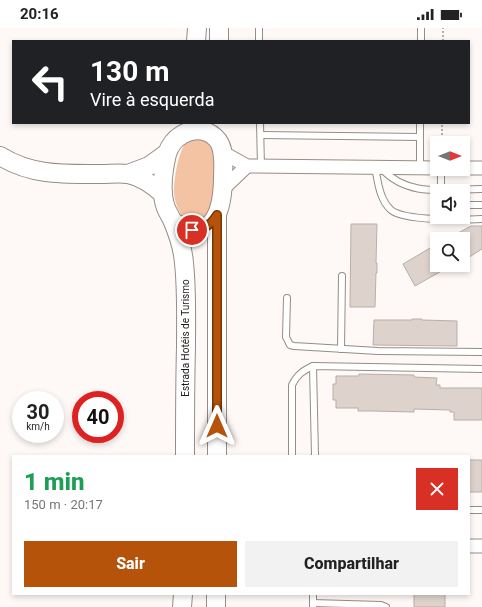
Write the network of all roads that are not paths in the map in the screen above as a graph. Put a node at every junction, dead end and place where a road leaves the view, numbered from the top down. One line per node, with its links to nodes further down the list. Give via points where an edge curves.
1 (197, 28): 5 (main road)
2 (219, 28): 6 (main road)
3 (259, 28): 7 (lane)
4 (421, 28): 8 (lane)
5 (196, 40)
6 (219, 40)
7 (259, 40)
8 (421, 40)
9 (260, 124): 12 (lane)
10 (420, 124): 13 (lane)
11 (184, 129): 14 (main road, via 201,130); 15 (main road)
12 (260, 135): 13 (lane); 18 (lane)
13 (420, 137): 20 (lane)
14 (219, 139): 17 (street); 25 (main road)
15 (167, 153): 24 (main road, via 149,166); 29 (main road)
16 (0, 156): 24 (main road, via 36,171 58,174)
17 (247, 166): 18 (street); 25 (street)
18 (261, 166): 19 (street)
19 (377, 167): 20 (street); 28 (lane, via 388,176 412,188); 33 (lane, via 382,198 391,210 400,215)
20 (420, 168): 21 (street)
21 (430, 168)
22 (470, 168): 23 (street)
23 (482, 168)
24 (128, 174): 29 (main road, via 146,181)
25 (223, 188): 32 (main road)
26 (470, 189): 27 (lane)
27 (482, 189)
28 (430, 190)
29 (163, 194): 36 (main road)
30 (470, 205): 31 (lane)
31 (482, 205)
32 (217, 215): 36 (main road, via 205,228 192,230); 44 (main road)
33 (430, 217)
34 (470, 219): 35 (lane)
35 (482, 219)
36 (173, 222): 43 (main road, Estrada Hotéis de Turismo, via 184,261 187,292)
37 (342, 276): 39 (lane)
38 (287, 298): 39 (lane, via 286,337 290,345)
39 (341, 349): 40 (lane)
40 (482, 352)
41 (313, 366): 42 (lane); 45 (lane, via 301,371 292,385); 46 (lane)
42 (482, 369)
43 (185, 455)
44 (217, 455)
45 (292, 455)
46 (315, 455)
47 (470, 510): 48 (lane)
48 (482, 510)
49 (470, 546): 50 (street)
50 (482, 546)
51 (183, 595): 54 (main road)
52 (216, 595): 55 (main road)
53 (313, 605): 56 (lane)
54 (182, 607)
55 (216, 607)
56 (386, 607)

